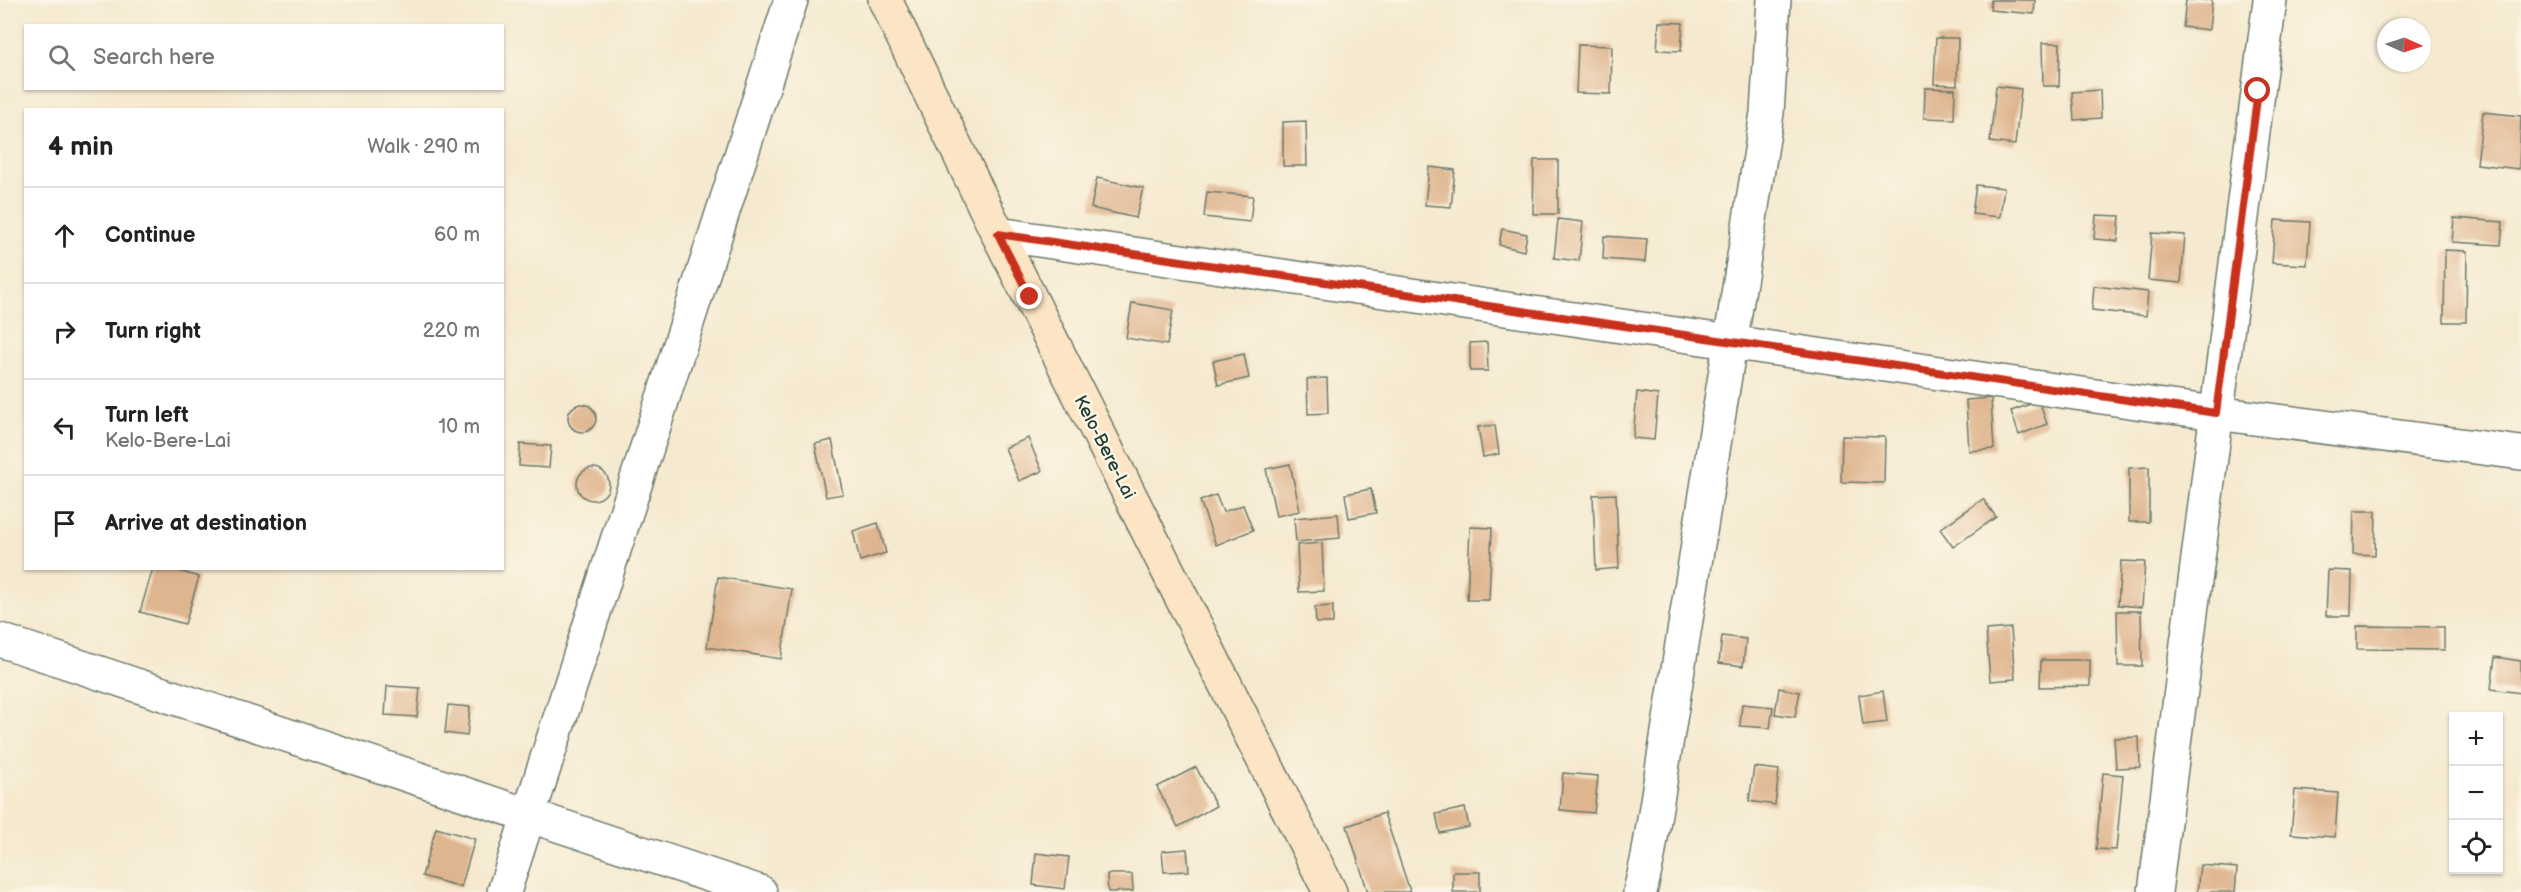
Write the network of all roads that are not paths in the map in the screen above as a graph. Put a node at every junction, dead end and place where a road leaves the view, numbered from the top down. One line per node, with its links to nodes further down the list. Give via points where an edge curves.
1 (791, 0): 10 (street)
2 (885, 0): 5 (main road, Kelo-Bere-Lai)
3 (1774, 0): 6 (street, via 1767,112)
4 (2270, 0): 7 (street)
5 (998, 234): 6 (street); 13 (main road, Kelo-Bere-Lai)
6 (1731, 342): 7 (street); 14 (street)
7 (2216, 413): 8 (street); 15 (street)
8 (2521, 453)
9 (0, 640): 10 (street)
10 (528, 817): 11 (street); 12 (street)
11 (504, 892)
12 (760, 892)
13 (1329, 892)
14 (1640, 892)
15 (2155, 892)

